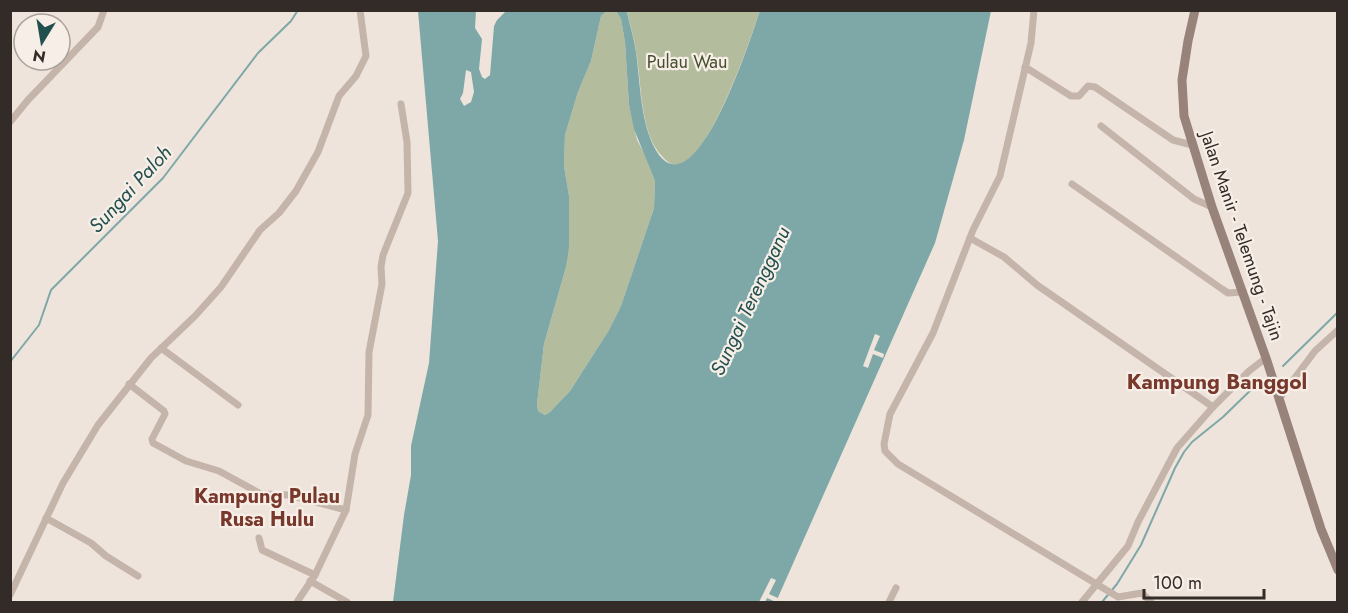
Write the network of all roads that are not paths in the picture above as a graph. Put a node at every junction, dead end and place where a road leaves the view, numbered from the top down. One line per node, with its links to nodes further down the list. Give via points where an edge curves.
1 (104, 10): 7 (street, via 98,27)
2 (360, 10): 15 (street, via 366,56 339,96 318,152 300,184 279,213 260,230 221,287)
3 (1034, 10): 5 (street)
4 (1195, 10): 9 (main road, Jalan Manir - Telemung - Tajin, via 1182,92)
5 (1025, 68): 9 (street, via 1071,96 1079,96 1088,86 1095,87 1173,140); 12 (street, via 1004,163)
6 (401, 104): 21 (street, via 407,142 408,193 383,255 382,284 369,352 368,415 355,454)
7 (10, 122)
8 (1101, 126): 11 (street, via 1194,199)
9 (1192, 145): 11 (main road, Jalan Manir - Telemung - Tajin)
10 (1072, 184): 13 (street, via 1221,289 1228,293)
11 (1212, 207): 13 (main road, Jalan Manir - Telemung - Tajin)
12 (970, 238): 20 (street, via 1004,257 1037,285); 28 (street, via 933,333 890,414 884,435 885,451 898,464)
13 (1243, 292): 16 (main road, Jalan Manir - Telemung - Tajin)
14 (1338, 330): 18 (street, via 1316,351)
15 (161, 348): 17 (street); 19 (street)
16 (1266, 358): 18 (main road, Jalan Manir - Telemung - Tajin); 20 (street)
17 (129, 384): 21 (street, via 164,411 153,443 261,494 289,495); 22 (street, via 98,426)
18 (1279, 399): 24 (main road, Jalan Manir - Telemung - Tajin)
19 (238, 405)
20 (1214, 407): 28 (street, via 1177,448 1128,546)
21 (346, 510): 25 (street)
22 (46, 518): 26 (street); 30 (street)
23 (259, 538): 25 (street, via 262,550)
24 (1338, 570)
25 (315, 575): 27 (street)
26 (138, 576)
27 (310, 581): 31 (street); 32 (street)
28 (1100, 585): 34 (street); 35 (street, via 1118,597 1142,593)
29 (896, 588): 33 (street)
30 (10, 595)
31 (297, 603)
32 (348, 603)
33 (889, 603)
34 (1082, 603)
35 (1151, 603)

